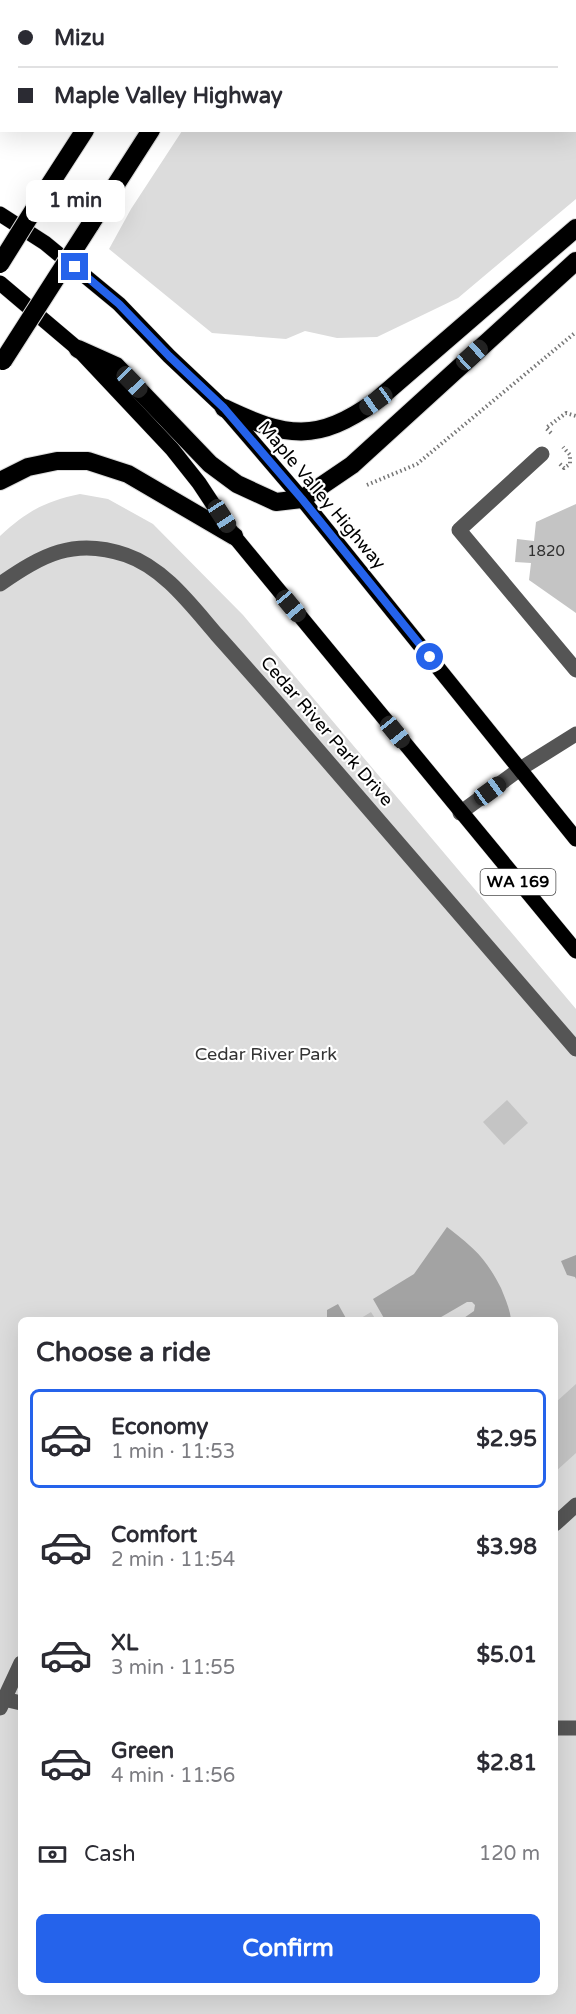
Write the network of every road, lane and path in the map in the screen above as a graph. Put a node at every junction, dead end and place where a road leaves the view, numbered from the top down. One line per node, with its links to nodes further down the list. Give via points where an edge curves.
1 (84, 132): 6 (highway, bridge)
2 (149, 132): 10 (highway, bridge)
3 (0, 214): 11 (main road, Maple Valley Highway, via 45,243 119,304)
4 (576, 228): 11 (highway, via 351,419 326,428 284,431 259,425)
5 (576, 261): 17 (highway, via 352,465)
6 (0, 264)
7 (0, 283): 9 (main road, WA 169)
8 (576, 332): 16 (path, via 417,464)
9 (78, 349): 17 (highway, via 116,366 210,464 237,484 276,502); 18 (main road, WA 169, via 172,449 200,483)
10 (1, 363)
11 (224, 408): 17 (main road, Maple Valley Highway)
12 (576, 416): 13 (path, via 566,413)
13 (546, 428)
14 (542, 454): 20 (street, via 459,530)
15 (0, 481): 18 (highway, via 28,467 57,461 88,461 129,474)
16 (367, 485)
17 (302, 499): 22 (main road, Maple Valley Highway)
18 (234, 536): 23 (main road, WA 169)
19 (0, 584): 26 (street, Cedar River Park Drive, via 31,562 58,551 102,549 148,565 244,664)
20 (574, 664)
21 (576, 734): 22 (street)
22 (520, 769): 23 (street); 24 (main road, Maple Valley Highway)
23 (460, 813): 25 (main road, WA 169)
24 (576, 839)
25 (576, 951)
26 (576, 1049)
27 (576, 1505): 28 (street)
28 (558, 1521)
29 (18, 1669): 30 (street)
30 (1, 1702): 31 (street)
31 (18, 1703)
32 (558, 1728): 33 (street)
33 (576, 1728)

